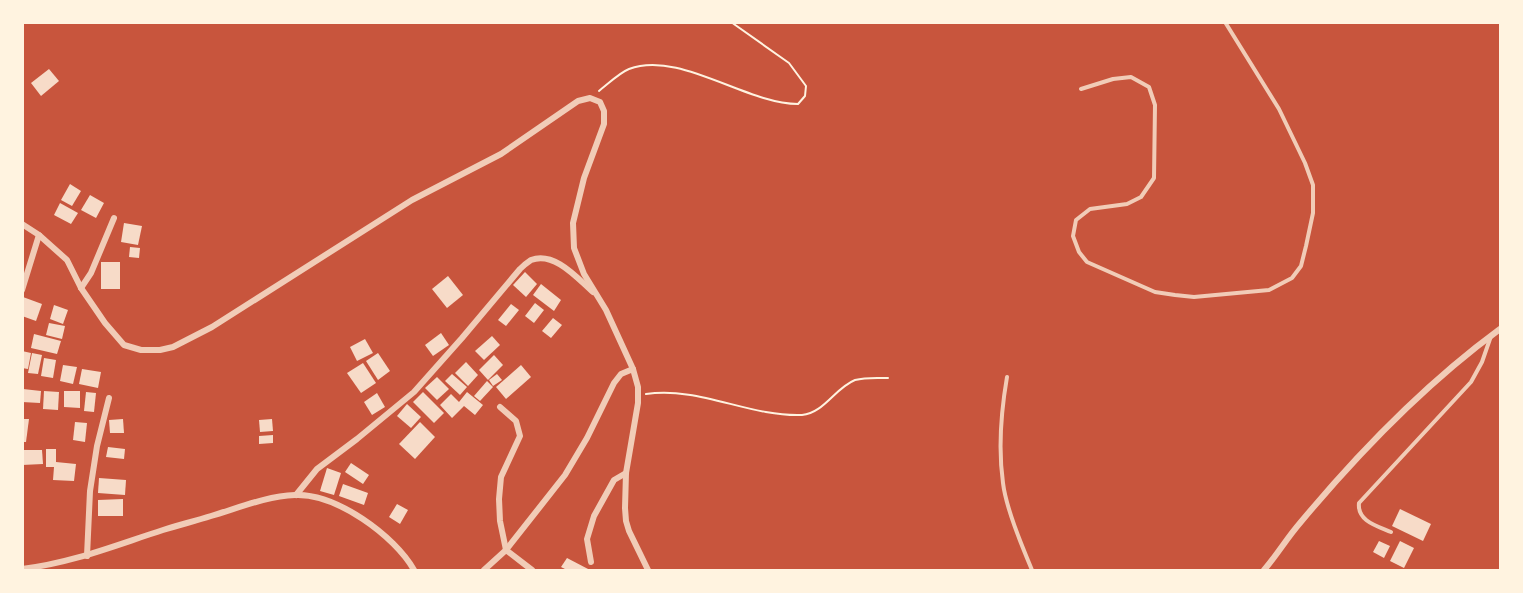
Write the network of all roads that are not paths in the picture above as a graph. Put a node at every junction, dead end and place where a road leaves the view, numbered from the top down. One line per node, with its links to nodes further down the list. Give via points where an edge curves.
1 (1225, 22): 2 (lane, via 1279,109 1312,185 1313,213 1301,266 1292,278 1269,290 1194,297 1155,292 1087,262 1078,252 1076,220 1090,209 1127,204 1142,197 1154,178 1155,105 1149,87 1131,78)
2 (1081, 89)
3 (114, 218): 6 (street)
4 (22, 224): 5 (street)
5 (39, 235): 6 (street, via 67,260); 7 (street)
6 (81, 288): 8 (street, via 124,345 141,350 173,347 212,327 412,200 501,154 578,101 590,98 600,102 604,124 573,223 574,248)
7 (22, 290)
8 (597, 295): 11 (street); 16 (street, via 558,263 531,260 414,392 317,469)
9 (1500, 329): 10 (street)
10 (1491, 336): 17 (lane, via 1471,382 1359,503 1363,519); 27 (street, via 1414,399 1365,448)
11 (633, 369): 15 (street, via 638,395); 18 (street, via 614,382 565,475)
12 (1007, 377): 26 (lane, via 1000,441 1003,485)
13 (109, 398): 19 (street, via 90,490)
14 (500, 407): 18 (street, via 516,421 520,436 501,477 500,520)
15 (626, 473): 20 (street, via 614,480 594,516 587,539); 25 (street, via 626,521)
16 (296, 495): 19 (street, via 244,506); 22 (street, via 335,504 358,517 390,541)
17 (1391, 532)
18 (506, 549): 23 (street); 24 (street)
19 (87, 556): 21 (street)
20 (591, 562)
21 (22, 569)
22 (414, 570)
23 (484, 570)
24 (532, 570)
25 (648, 570)
26 (1032, 570)
27 (1264, 570)

